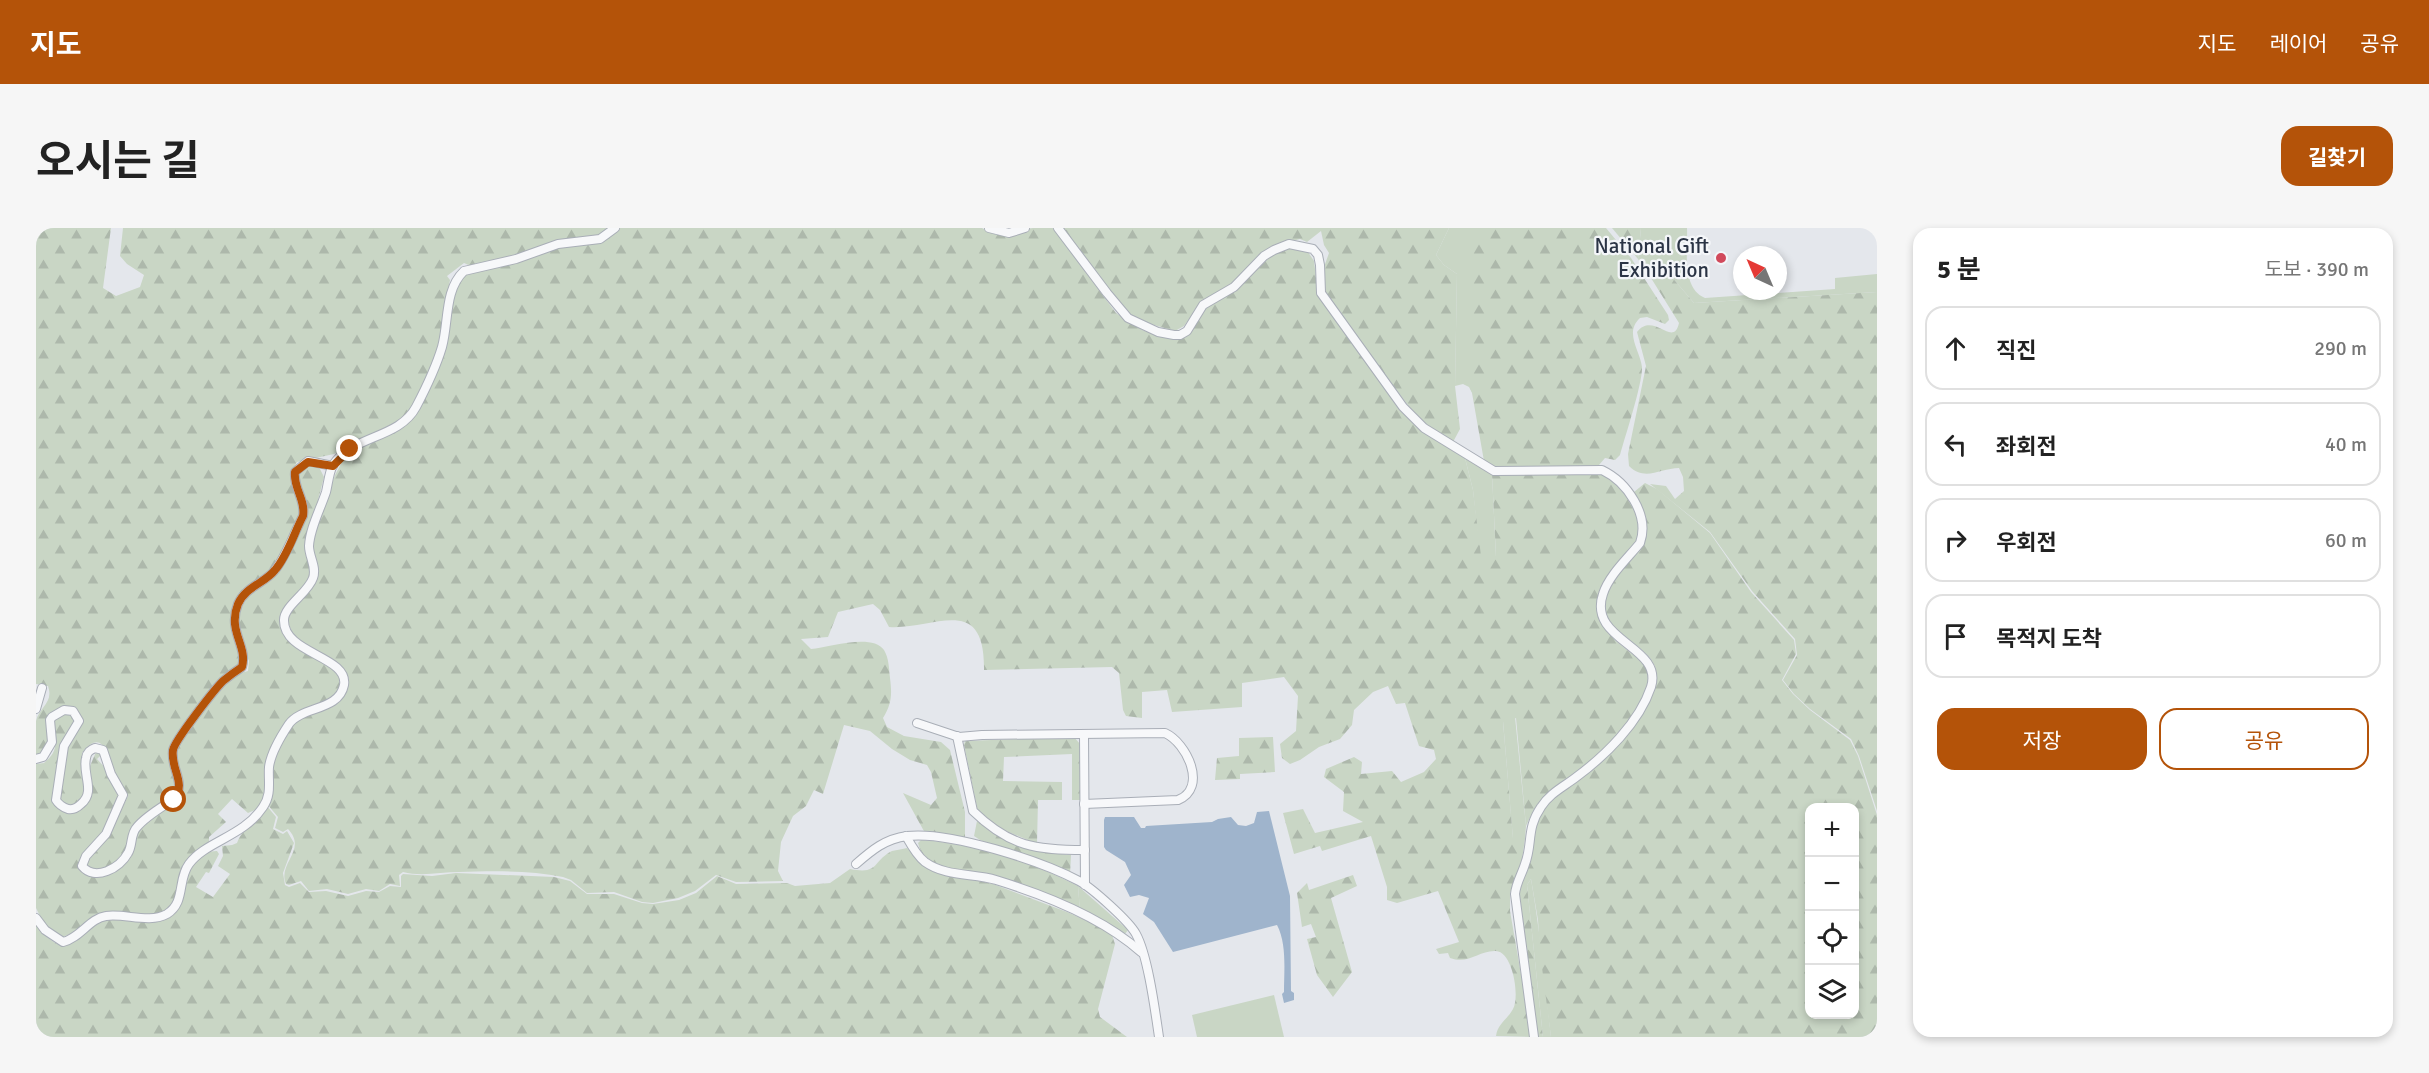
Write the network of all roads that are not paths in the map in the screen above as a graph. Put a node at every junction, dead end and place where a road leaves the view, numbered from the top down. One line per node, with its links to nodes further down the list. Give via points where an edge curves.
1 (615, 228): 5 (street, via 600,239 558,244 464,271 452,290 442,346 414,410 396,428 350,449)
2 (989, 228): 3 (street, via 1009,233)
3 (1025, 228)
4 (1058, 228): 20 (street, via 1128,318 1174,335 1187,331 1203,305 1234,287 1264,256 1289,244 1312,249 1318,255 1321,293 1403,407 1424,428 1494,471 1602,470 1613,475 1631,496 1641,517 1643,535 1608,583 1601,609 1608,626 1646,661 1653,676 1642,706 1628,726 1601,756 1550,796 1530,830 1526,862 1515,894)
5 (333, 466): 11 (street, via 308,462 295,472 303,516 275,571 247,591 238,604 234,626 243,655 242,667 223,682 175,744 173,758 181,785 179,793 134,829 128,853 113,868 89,873 82,866 106,834 123,795 103,750 95,748 86,754 88,791 83,803 69,809 56,800 64,746 79,721 73,711 64,710 52,717 52,742 43,757); 17 (street, via 310,539 314,576 287,612 284,626 296,642 340,671 342,689 330,703 301,713 290,723 270,761 268,797 262,809 242,830 192,861 185,870 178,902 167,914 153,918 102,917 63,942)
6 (42, 688): 7 (street)
7 (36, 709)
8 (917, 723): 10 (street)
9 (1084, 735): 10 (street); 12 (street); 12 (street, via 1173,737 1189,756 1192,778 1189,792 1178,800)
10 (957, 736): 14 (street, via 973,812 998,832 1025,845 1043,850)
11 (36, 759)
12 (1084, 804): 14 (street)
13 (906, 836): 15 (street, via 875,847); 16 (street, via 971,843); 18 (street, via 920,857 935,868 996,880 1046,899 1096,920)
14 (1085, 850): 16 (street)
15 (856, 864)
16 (1085, 885): 18 (street, via 1129,925)
17 (36, 918)
18 (1142, 953): 19 (street)
19 (1160, 1037)
20 (1534, 1037)

